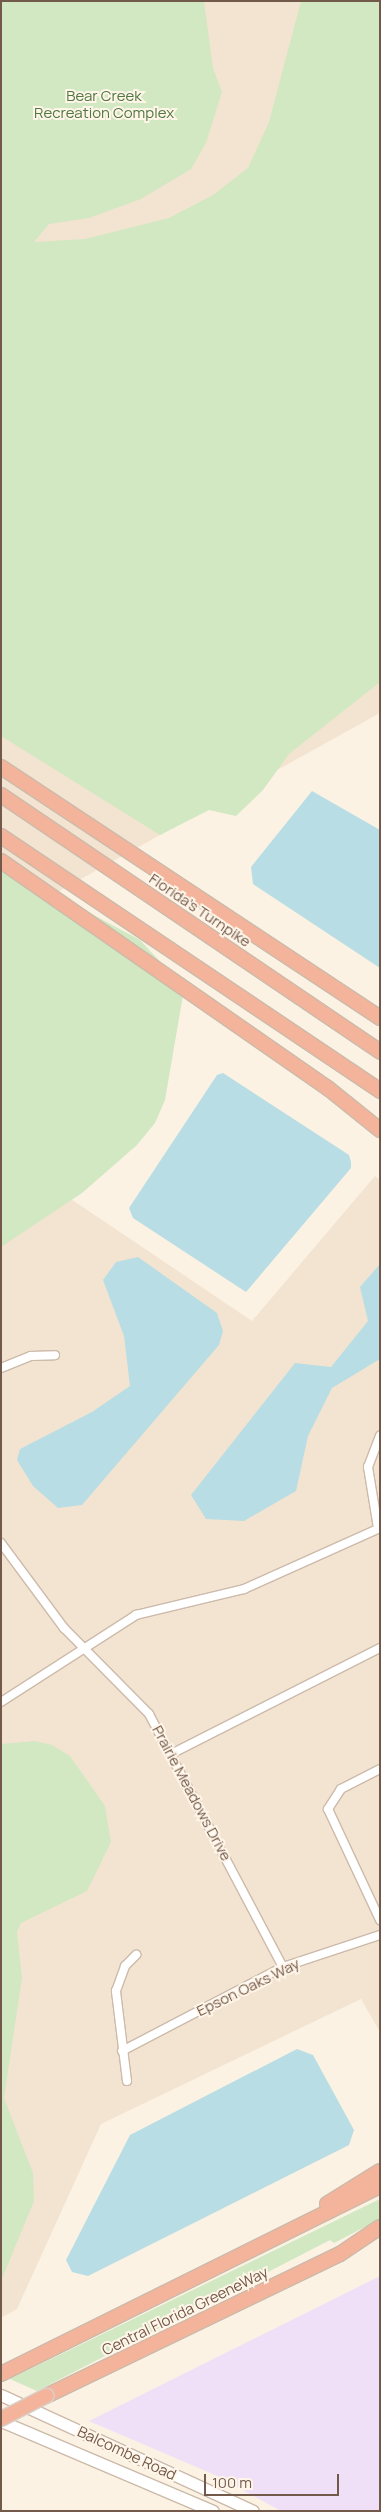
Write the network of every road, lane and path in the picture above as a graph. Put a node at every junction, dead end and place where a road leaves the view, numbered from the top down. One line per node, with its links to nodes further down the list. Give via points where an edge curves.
1 (1, 767): 5 (highway)
2 (1, 795): 6 (highway, Florida's Turnpike)
3 (1, 836): 7 (highway)
4 (1, 861): 8 (highway, via 329,1090)
5 (380, 1018)
6 (380, 1052)
7 (380, 1091)
8 (380, 1130)
9 (56, 1355): 10 (street, via 31,1356)
10 (1, 1368)
11 (380, 1435): 12 (street, via 368,1467)
12 (379, 1528): 14 (street, via 244,1589 136,1615)
13 (1, 1544): 14 (street, Prairie Meadows Drive)
14 (82, 1647): 16 (street); 17 (street, Prairie Meadows Drive, via 149,1714)
15 (380, 1648): 17 (street)
16 (1, 1702)
17 (173, 1754): 22 (street, Prairie Meadows Drive)
18 (380, 1769): 19 (street, via 341,1790 328,1809)
19 (380, 1920)
20 (380, 1934): 22 (street, Epson Oaks Way)
21 (136, 1955): 23 (street, via 125,1966 116,1991)
22 (282, 1967): 23 (street, Epson Oaks Way)
23 (122, 2052): 24 (street)
24 (127, 2081)
25 (380, 2171): 29 (highway)
26 (380, 2186): 29 (highway, Central Florida GreeneWay)
27 (380, 2227): 30 (highway, Central Florida GreeneWay)
28 (380, 2234): 30 (highway)
29 (266, 2244): 31 (highway, Central Florida GreeneWay)
30 (340, 2254): 33 (highway, Central Florida GreeneWay, bridge)
31 (3, 2373)
32 (1, 2396): 35 (street, Balcombe Road)
33 (1, 2420): 34 (street, Balcombe Road)
34 (213, 2511)
35 (253, 2511)

